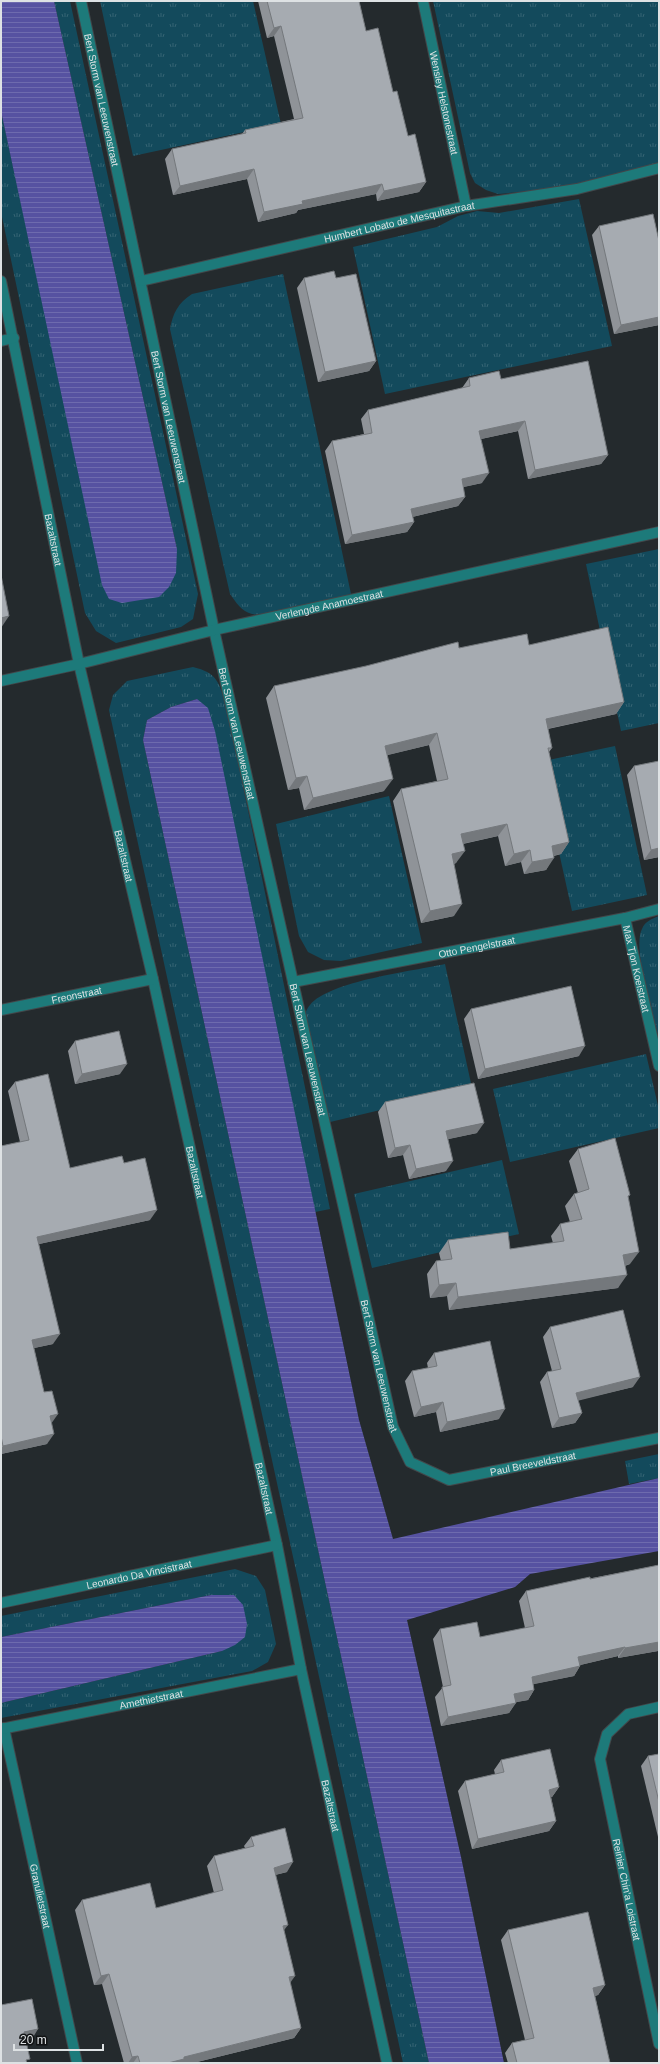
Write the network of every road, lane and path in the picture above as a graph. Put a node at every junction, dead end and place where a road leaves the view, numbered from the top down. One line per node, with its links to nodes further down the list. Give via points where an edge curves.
1 (81, 1): 6 (street, Bert Storm van Leeuwenstraat)
2 (423, 1): 4 (street, Wensley Helstonestraat)
3 (659, 168): 4 (street, Humbert Lobato de Mesquitastraat, via 577,189)
4 (466, 206): 6 (street, Humbert Lobato de Mesquitastraat)
5 (1, 281): 7 (street, Bazaltstraat)
6 (141, 281): 10 (street, Bert Storm van Leeuwenstraat)
7 (14, 338): 8 (street); 11 (street, Bazaltstraat)
8 (1, 341)
9 (659, 532): 10 (street, Verlengde Anamoestraat)
10 (214, 630): 11 (street, Verlengde Anamoestraat); 16 (street, Bert Storm van Leeuwenstraat)
11 (79, 664): 12 (street, Verlengde Anamoestraat); 15 (street, Bazaltstraat)
12 (1, 681)
13 (659, 909): 14 (street, Otto Pengelstraat)
14 (625, 918): 16 (street, Otto Pengelstraat); 18 (street, Max Tjon Koeistraat)
15 (153, 979): 17 (street, Freonstraat); 21 (street, Bazaltstraat)
16 (293, 982): 20 (street, Bert Storm van Leeuwenstraat, via 393,1427)
17 (1, 1010)
18 (659, 1066)
19 (659, 1438): 20 (street, Paul Breeveldstraat, via 449,1480)
20 (410, 1462)
21 (277, 1545): 22 (street, Leonardo Da Vincistraat); 23 (street, Bazaltstraat)
22 (1, 1603)
23 (301, 1669): 25 (street, Amethietstraat); 29 (street, Bazaltstraat)
24 (659, 1707): 26 (street, Reinier Chin'a Loistraat, via 628,1714 607,1734 600,1759)
25 (3, 1729): 28 (street, Granulietstraat)
26 (655, 2006): 27 (street, Reinier Chin'a Loistraat)
27 (659, 2044)
28 (77, 2063)
29 (387, 2063)

